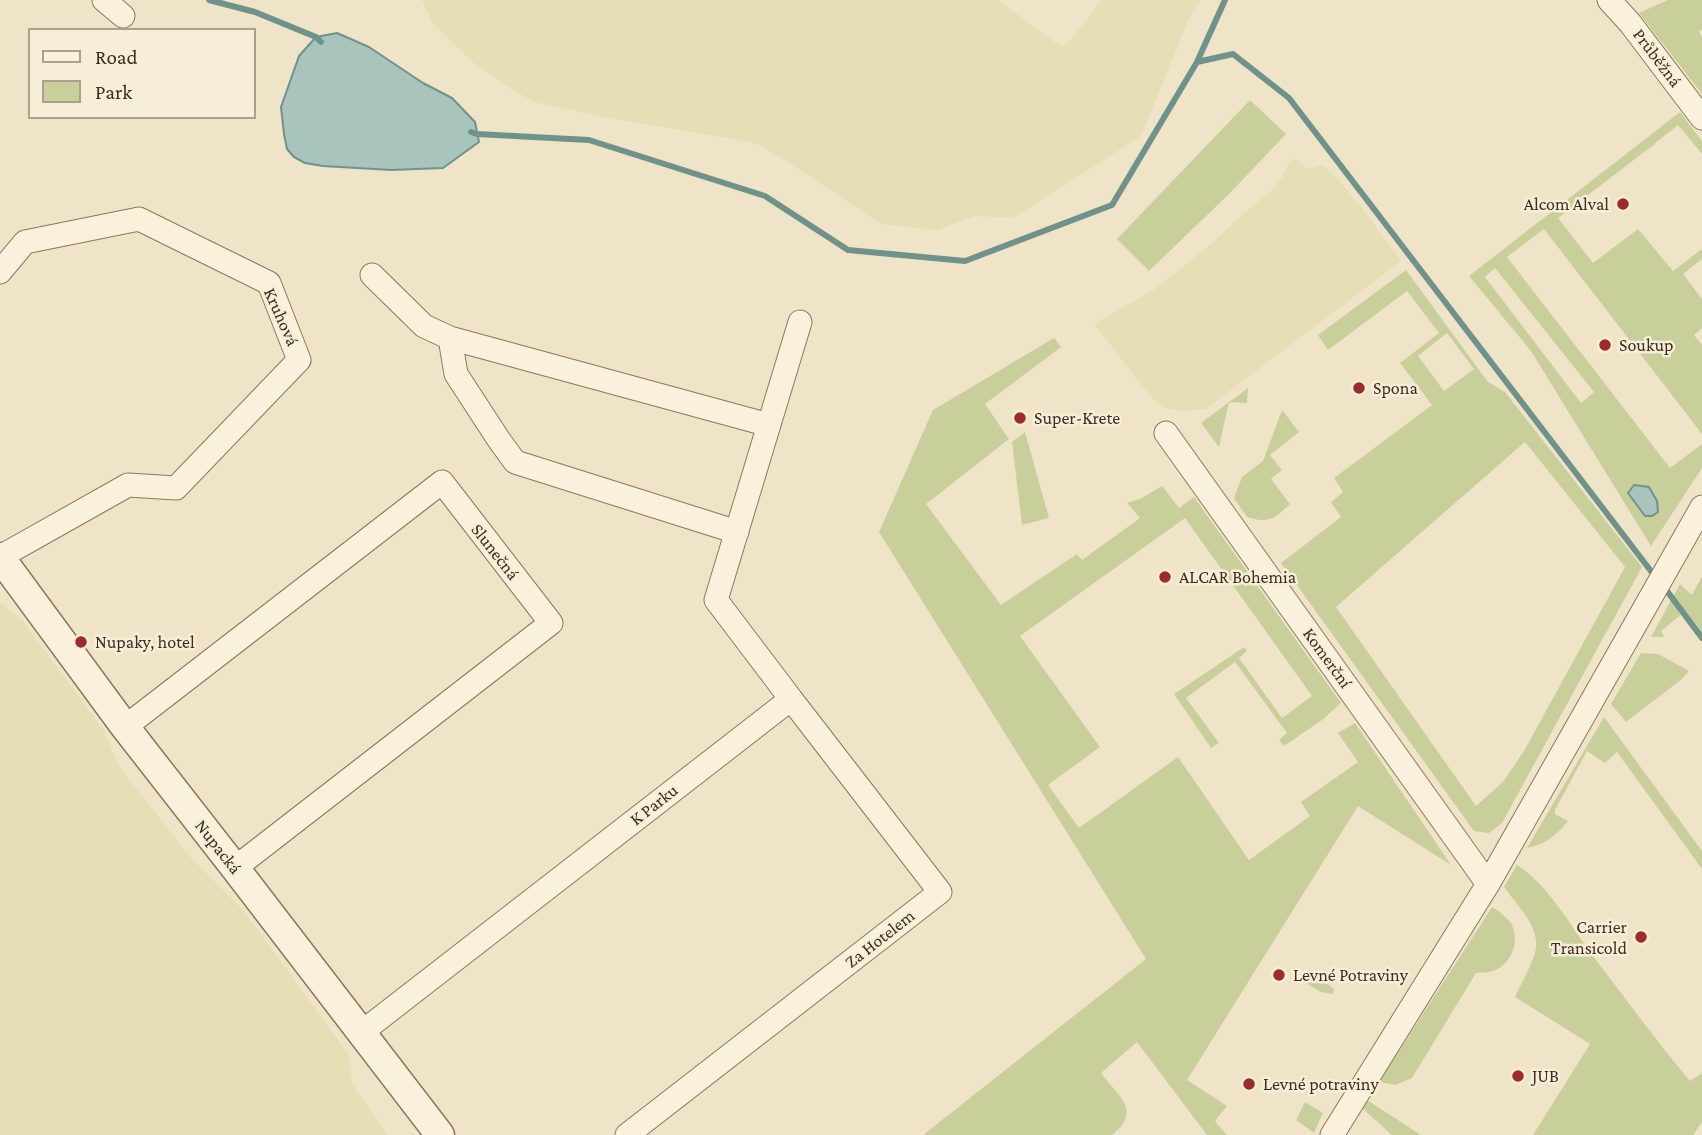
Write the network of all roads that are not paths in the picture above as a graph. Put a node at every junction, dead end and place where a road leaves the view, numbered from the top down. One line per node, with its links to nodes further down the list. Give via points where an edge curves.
1 (104, 0): 3 (street)
2 (1609, 0): 4 (street, Průběžná)
3 (124, 16)
4 (1702, 118)
5 (0, 272): 13 (street, Kruhová, via 25,242 139,219 269,284 299,360 176,488 128,485)
6 (372, 275): 8 (street, via 424,326)
7 (800, 322): 9 (street)
8 (450, 338): 9 (street); 12 (street, via 456,373 516,462)
9 (769, 425): 12 (street)
10 (1166, 433): 17 (street, Komerční)
11 (1702, 508): 17 (street)
12 (737, 532): 14 (street, via 716,600)
13 (0, 557): 15 (street, Nupacká)
14 (791, 699): 18 (street, K Parku); 20 (street, Za Hotelem, via 940,892)
15 (125, 727): 16 (street, Nupacká); 16 (street, Slunečná, via 442,482 551,623)
16 (236, 868): 18 (street, Nupacká)
17 (1488, 884): 21 (street)
18 (362, 1032): 19 (street, Nupacká)
19 (440, 1135)
20 (627, 1135)
21 (1332, 1135)

